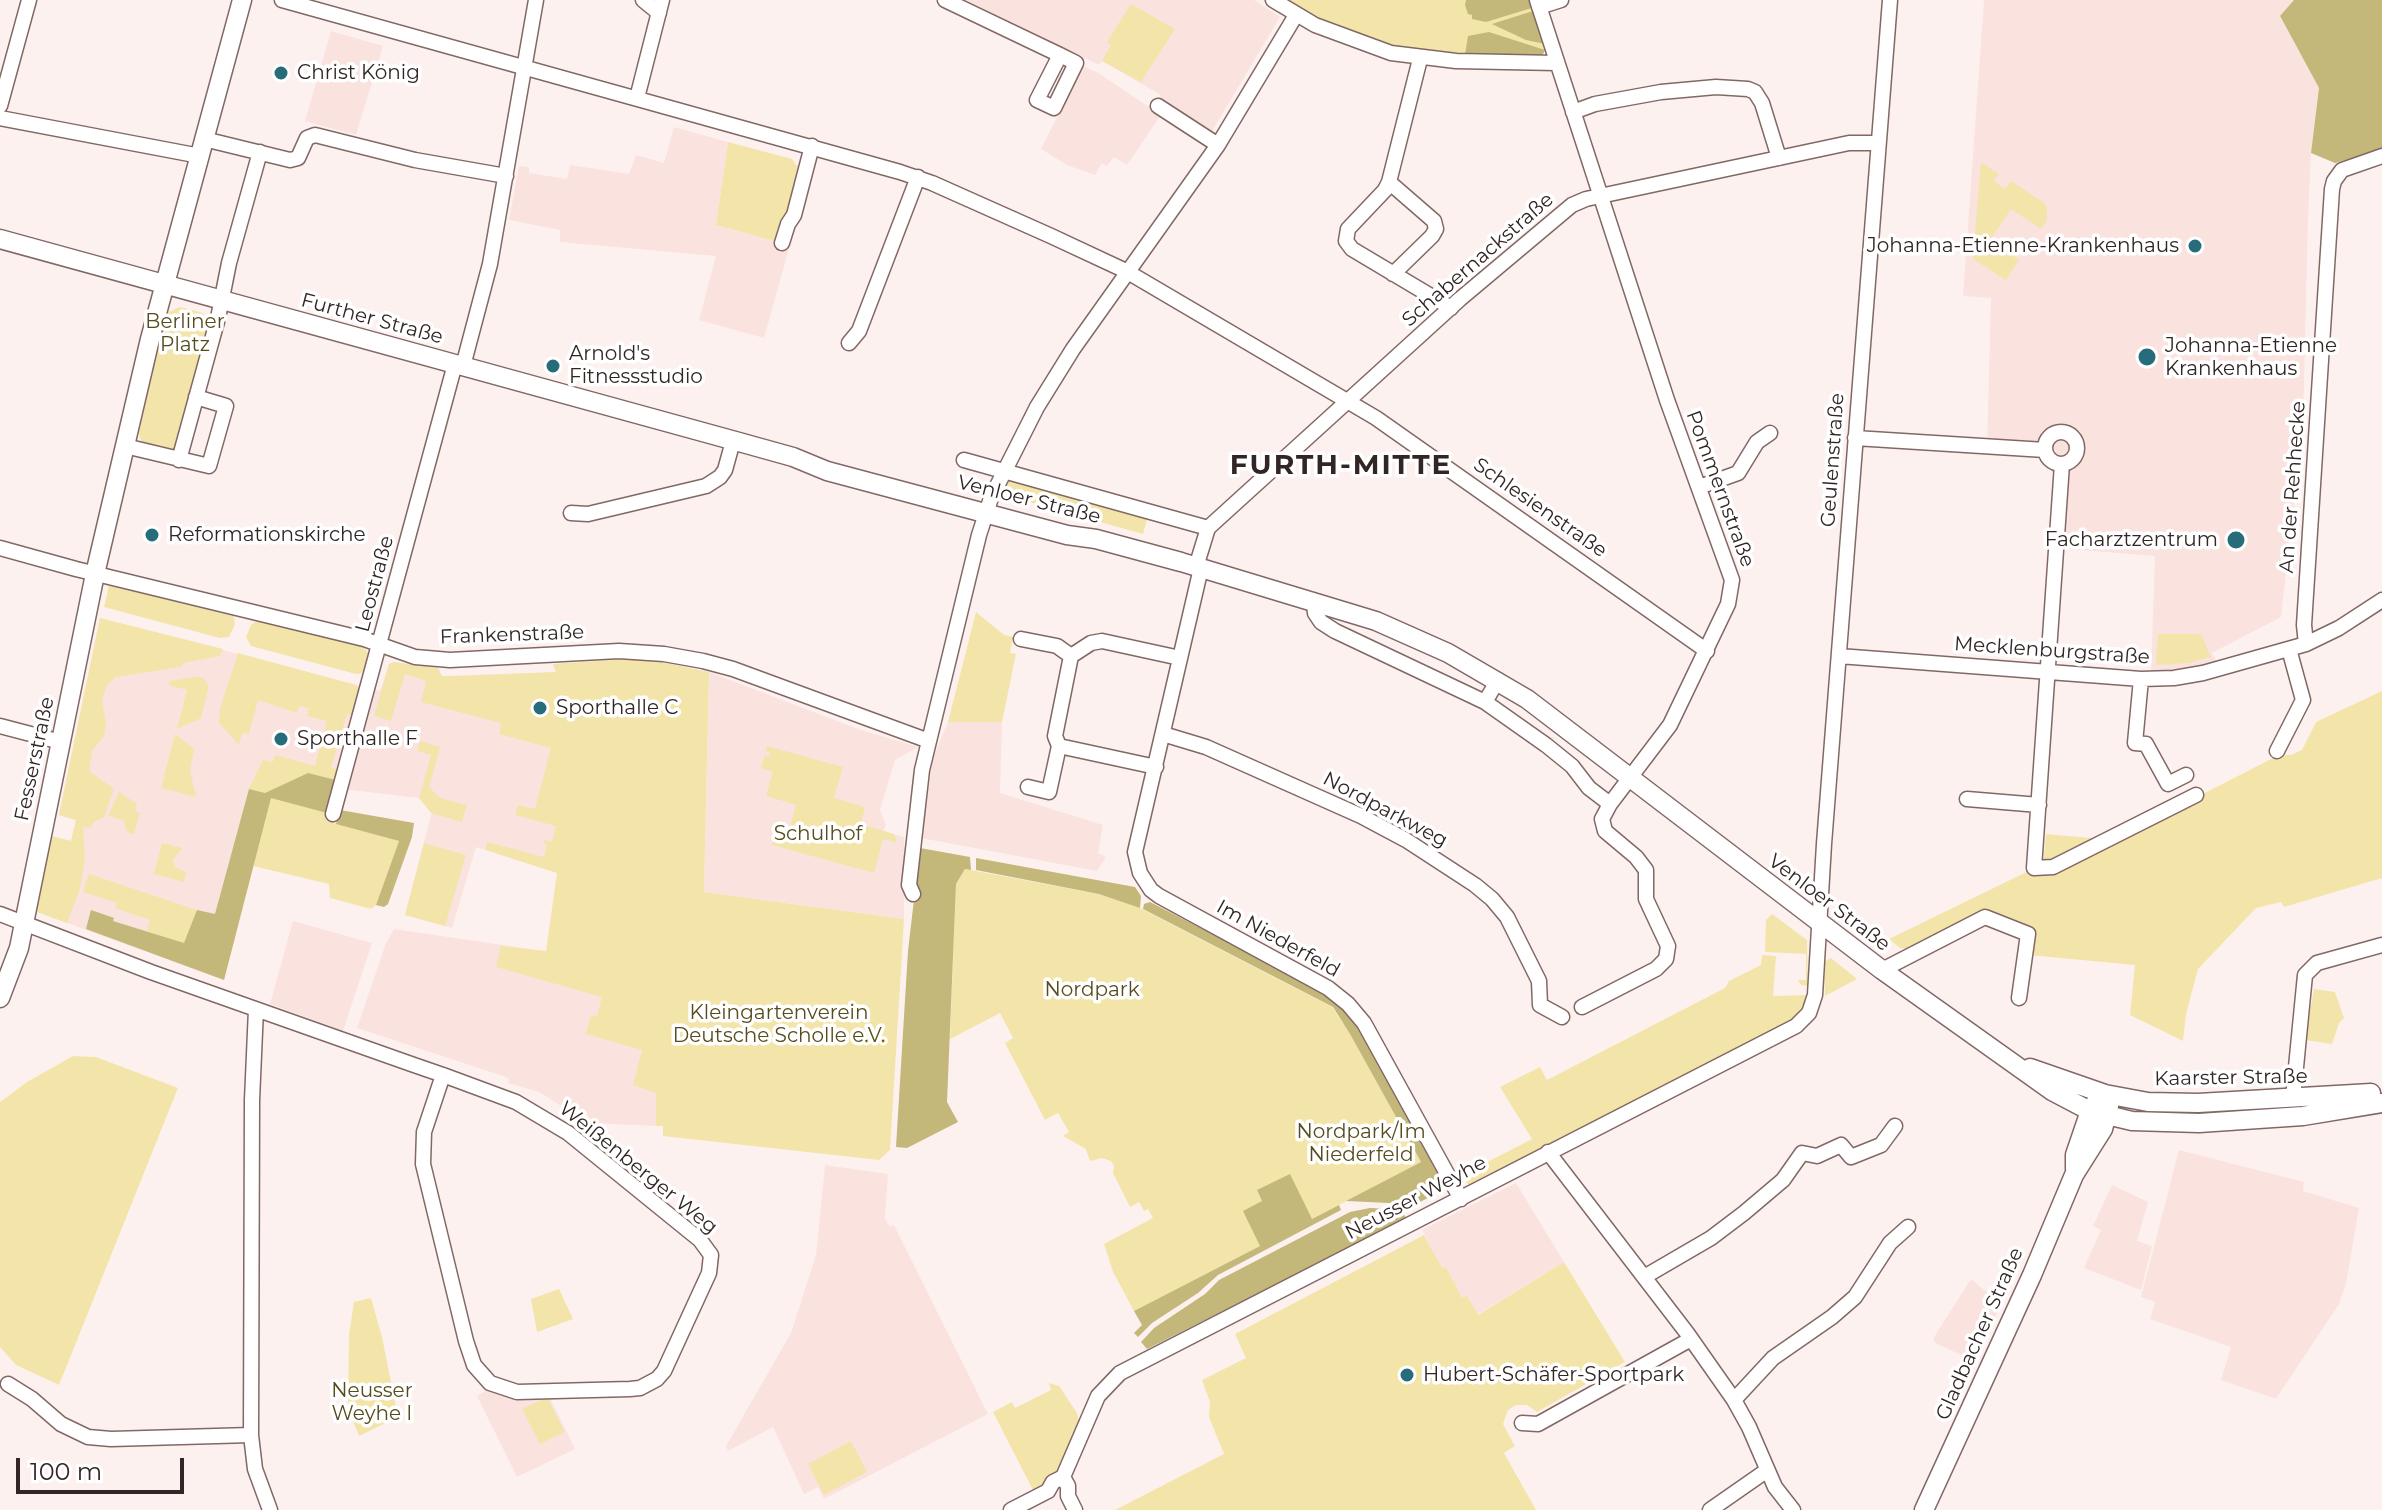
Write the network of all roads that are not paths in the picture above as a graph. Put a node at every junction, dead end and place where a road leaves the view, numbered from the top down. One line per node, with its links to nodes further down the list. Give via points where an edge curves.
1 (29, 0): 19 (street)
2 (242, 0): 26 (main road)
3 (282, 0): 10 (street, Schlesienstraße)
4 (536, 0): 17 (street, Leostraße)
5 (643, 0): 12 (street)
6 (945, 0): 14 (street)
7 (1273, 0): 13 (street)
8 (1561, 0): 11 (street)
9 (1890, 0): 23 (street, Geulenstraße)
10 (309, 4): 17 (street, Schlesienstraße)
11 (1538, 4): 16 (street, Pommernstraße)
12 (660, 6): 18 (street)
13 (1296, 15): 15 (street, via 1368,47); 24 (street)
14 (1060, 55)
15 (1420, 59): 16 (street); 32 (street)
16 (1556, 63): 21 (street, Pommernstraße)
17 (522, 68): 18 (street, Schlesienstraße); 30 (street, Leostraße)
18 (637, 98): 25 (street, Schlesienstraße)
19 (0, 106)
20 (1158, 106): 24 (street)
21 (1573, 112): 29 (street, via 1661,92 1748,89 1762,103); 33 (street, Pommernstraße)
22 (0, 118): 26 (street)
23 (1878, 143): 29 (street, Schabernackstraße, via 1849,143); 46 (street, Geulenstraße)
24 (1218, 145): 36 (street)
25 (812, 146): 31 (street, Schlesienstraße); 35 (street)
26 (202, 148): 27 (street); 38 (main road)
27 (260, 152): 30 (street, via 294,160 307,138 315,135); 39 (street)
28 (2382, 156): 64 (street, An der Rehhecke, via 2342,170 2332,189)
29 (1779, 158): 33 (street, Schabernackstraße)
30 (506, 176): 42 (street, Leostraße, via 490,264)
31 (918, 177): 36 (street, Schlesienstraße); 41 (street, via 859,331)
32 (1389, 182): 37 (street, via 1434,221 1436,229); 37 (street, via 1348,229 1346,241)
33 (1601, 196): 40 (street, Schabernackstraße, via 1572,205); 54 (street, Pommernstraße)
34 (0, 239): 38 (main road, Further Straße)
35 (782, 243)
36 (1126, 271): 44 (street, Schlesienstraße); 53 (street, via 1037,407)
37 (1393, 274): 40 (street)
38 (164, 285): 39 (main road, Further Straße); 48 (main road)
39 (220, 300): 42 (main road, Further Straße); 43 (street)
40 (1451, 308): 44 (street, Schabernackstraße)
41 (849, 343)
42 (459, 365): 47 (main road, Further Straße); 65 (street, Leostraße)
43 (196, 397): 50 (street); 50 (street, via 226,406 219,436 209,466)
44 (1347, 401): 57 (street, Schabernackstraße); 67 (street, Schlesienstraße)
45 (1770, 433): 54 (street, via 1757,442 1738,473)
46 (1855, 438): 49 (street); 69 (street, Geulenstraße)
47 (733, 441): 55 (street, via 725,470 706,486 588,514); 56 (main road, Venloer Straße)
48 (125, 446): 50 (street); 60 (main road)
49 (2045, 450): 52 (street); 52 (street, via 2054,434 2071,436 2076,451)
50 (179, 460)
51 (964, 460): 53 (street, Venloer Straße)
52 (2062, 464): 71 (street)
53 (1003, 472): 56 (street); 57 (street, Venloer Straße)
54 (1699, 487): 67 (street, Pommernstraße, via 1732,587)
55 (571, 513)
56 (985, 513): 59 (main road, Venloer Straße); 77 (street)
57 (1208, 528): 59 (street)
58 (0, 548): 60 (street, Frankenstraße)
59 (1198, 567): 62 (main road, Venloer Straße); 70 (street)
60 (95, 574): 65 (street, Frankenstraße); 78 (main road, Fesserstraße)
61 (2382, 600): 64 (street, Mecklenburgstraße)
62 (1314, 604): 73 (main road, Venloer Straße, via 1376,621); 74 (street, via 1321,622 1335,631)
63 (1021, 639): 68 (street, via 1057,646)
64 (2306, 644): 66 (street, Mecklenburgstraße)
65 (380, 646): 77 (street, Frankenstraße, via 450,660 619,651 677,656 733,669); 89 (street, Leostraße)
66 (2289, 649): 72 (street, Mecklenburgstraße, via 2203,673); 80 (street, via 2303,700)
67 (1707, 651): 83 (street, Pommernstraße, via 1670,725)
68 (1071, 656): 70 (street, via 1102,641); 79 (street, via 1055,736)
69 (1839, 656): 71 (street, Mecklenburgstraße); 93 (street, Geulenstraße)
70 (1180, 658): 76 (street)
71 (2049, 671): 72 (street, Mecklenburgstraße); 88 (street)
72 (2141, 679): 82 (street, via 2135,743 2146,744 2168,784)
73 (1498, 680): 74 (street); 83 (main road, Venloer Straße)
74 (1485, 702): 87 (street, via 1572,766)
75 (0, 726): 78 (street)
76 (1163, 734): 81 (street); 100 (street, Nordparkweg, via 1206,747 1361,816 1475,885 1507,917 1539,981 1540,1005)
77 (929, 741): 90 (street, via 912,841)
78 (61, 742): 92 (main road, Fesserstraße)
79 (1059, 746): 81 (street); 84 (street, via 1049,792)
80 (2277, 751)
81 (1156, 767): 111 (street, Im Niederfeld, via 1135,852 1140,873 1156,894 1348,1004 1364,1023)
82 (2186, 775)
83 (1629, 779): 87 (street); 93 (main road, Venloer Straße)
84 (1028, 787)
85 (2196, 795): 88 (street, via 2053,867 2034,868)
86 (1967, 799): 88 (street)
87 (1610, 804): 98 (street, via 1603,827 1646,870 1647,905 1668,952 1656,969)
88 (2039, 805)
89 (333, 814)
90 (913, 894)
91 (0, 914): 92 (street, Weißenberger Weg)
92 (24, 922): 96 (main road, Fesserstraße); 99 (street, Weißenberger Weg)
93 (1819, 923): 95 (main road, Venloer Straße); 110 (street, Neusser Weyhe, via 1814,1004 1803,1021)
94 (2382, 945): 105 (street, via 2317,963 2305,975)
95 (1882, 970): 97 (street, via 1985,917 2028,934); 101 (main road, Venloer Straße)
96 (0, 998)
97 (2019, 998)
98 (1582, 1007)
99 (256, 1009): 102 (street, Weißenberger Weg); 118 (street)
100 (1562, 1017)
101 (2005, 1058): 104 (main road, Venloer Straße); 107 (main road, Venloer Straße, via 2052,1091)
102 (443, 1075): 102 (street, Weißenberger Weg, via 424,1132 423,1164 474,1365 490,1383 517,1392 630,1389 657,1379 709,1273 708,1247 550,1121 516,1102)
103 (2382, 1092): 105 (main road, Kaarster Straße)
104 (2105, 1094): 105 (main road, Kaarster Straße, via 2160,1103); 107 (main road)
105 (2293, 1098): 108 (main road, via 2286,1110)
106 (2382, 1103): 108 (main road, Kaarster Straße)
107 (2099, 1114): 108 (main road, Kaarster Straße, via 2164,1123); 128 (main road, Gladbacher Straße, via 2075,1155 2074,1175 2032,1275)
108 (2241, 1121)
109 (1895, 1126): 113 (street, via 1881,1145 1851,1157 1841,1145 1817,1156 1802,1153 1783,1180 1744,1213)
110 (1548, 1152): 111 (street, Neusser Weyhe); 113 (street)
111 (1461, 1199): 120 (street, Neusser Weyhe, via 1120,1373 1098,1396)
112 (1908, 1227): 116 (street, via 1890,1243 1855,1297 1773,1358)
113 (1644, 1277): 114 (street)
114 (1691, 1339): 116 (street); 117 (street, via 1538,1424)
115 (8, 1384): 118 (street, via 61,1424 88,1437)
116 (1734, 1400): 119 (street)
117 (1522, 1423)
118 (251, 1435): 123 (street, via 255,1469)
119 (1766, 1471): 126 (street); 127 (street)
120 (1063, 1477): 121 (street, Neusser Weyhe); 122 (street)
121 (1048, 1491): 122 (street); 124 (street, Neusser Weyhe)
122 (1068, 1496): 125 (street)
123 (270, 1510)
124 (1011, 1510)
125 (1075, 1510)
126 (1710, 1510)
127 (1793, 1510)
128 (1924, 1510)

